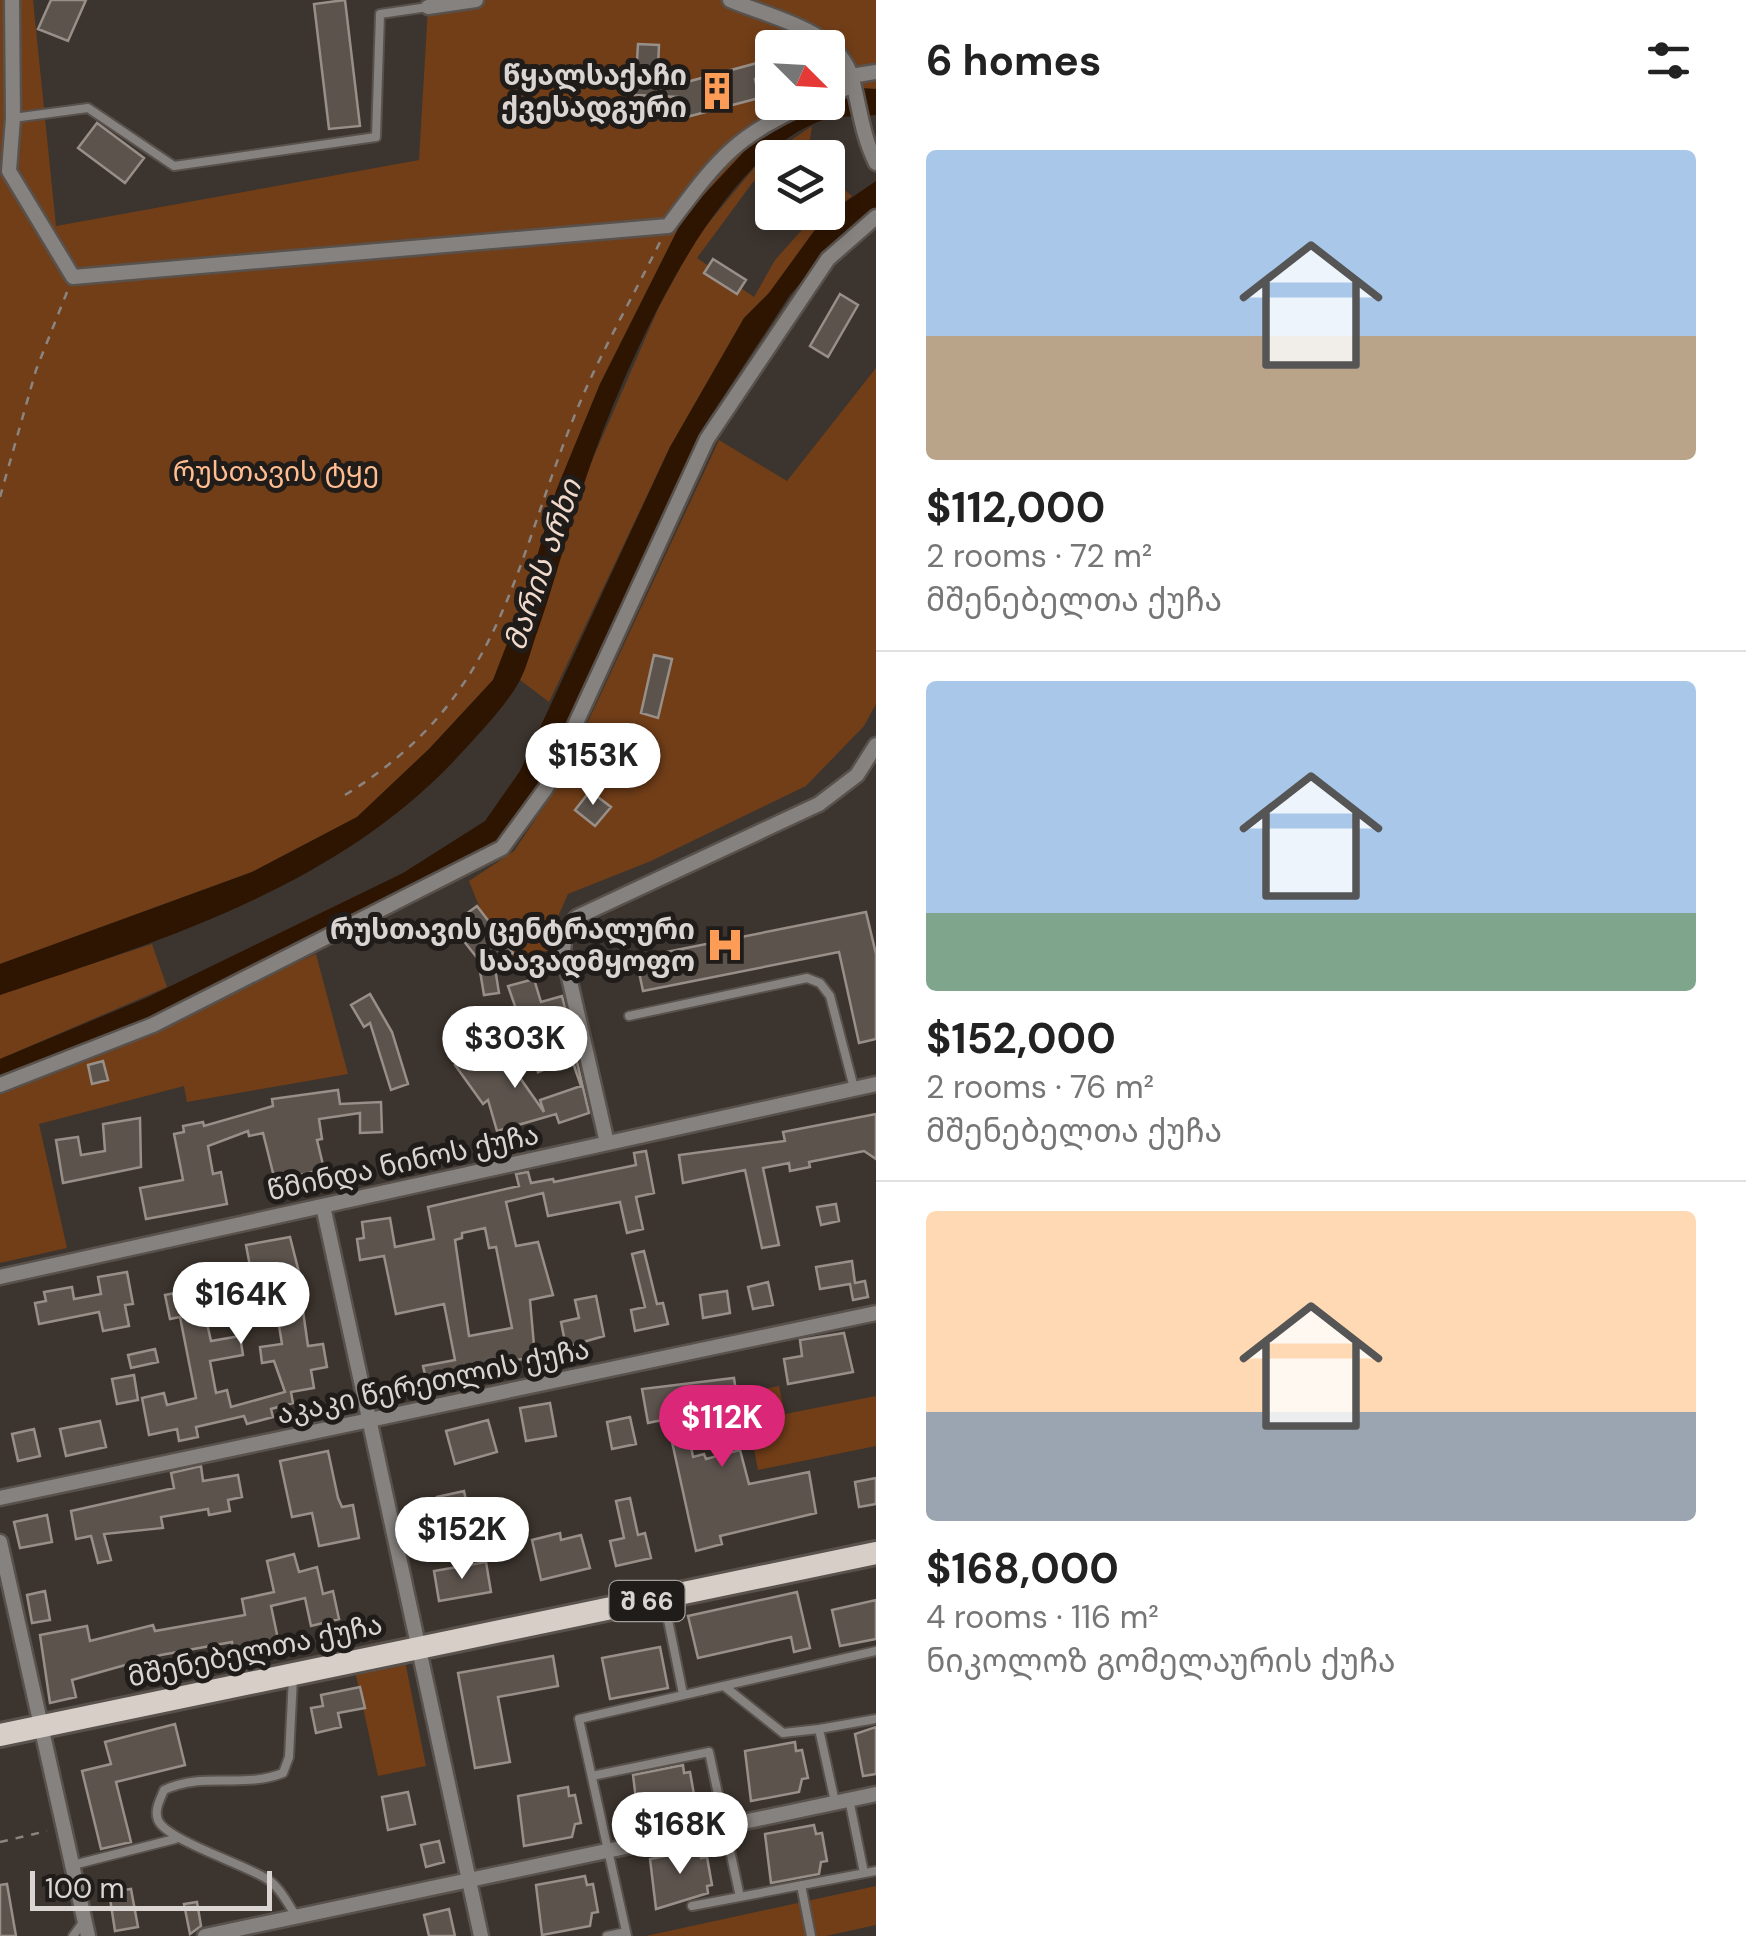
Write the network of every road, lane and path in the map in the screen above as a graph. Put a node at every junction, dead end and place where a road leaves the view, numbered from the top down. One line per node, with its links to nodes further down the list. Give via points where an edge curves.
1 (12, 0): 10 (street)
2 (376, 0): 6 (lane)
3 (476, 0): 5 (street)
4 (730, 0): 8 (street, via 824,39 844,56)
5 (428, 7): 6 (lane)
6 (380, 14): 10 (lane, via 376,136 174,166 88,108)
7 (876, 72): 8 (street)
8 (853, 82): 9 (street); 12 (street, via 862,135)
9 (845, 86)
10 (14, 118): 15 (street, via 9,171)
11 (772, 120): 14 (street, via 722,154)
12 (876, 162)
13 (876, 217): 21 (street, via 828,259 707,438 546,788 502,848 153,1025)
14 (668, 226): 15 (street); 18 (path, via 576,410 520,572 459,696 408,752)
15 (73, 277): 16 (path, via 36,370)
16 (0, 496)
17 (876, 745): 23 (street, via 858,775 819,804 578,917 565,933)
18 (346, 795)
19 (629, 1016): 22 (lane, via 807,978 830,996)
20 (876, 1084): 22 (street, წმინდა ნინოს ქუჩა)
21 (0, 1085)
22 (854, 1088): 23 (street, წმინდა ნინოს ქუჩა)
23 (607, 1143): 24 (street, წმინდა ნინოს ქუჩა)
24 (323, 1206): 25 (street, წმინდა ნინოს ქუჩა); 27 (street)
25 (0, 1277)
26 (876, 1313): 27 (street, აკაკი წერეთლის ქუჩა)
27 (369, 1420): 28 (street, აკაკი წერეთლის ქუჩა); 32 (street)
28 (0, 1498)
29 (0, 1542): 38 (street)
30 (876, 1554): 31 (main road, მშენებელთა ქუჩა / შ 66)
31 (663, 1598): 32 (main road, მშენებელთა ქუჩა / შ 66); 36 (lane)
32 (418, 1645): 34 (main road, მშენებელთა ქუჩა / შ 66); 52 (street)
33 (876, 1651): 35 (lane)
34 (293, 1673): 38 (main road, მშენებელთა ქუჩა / შ 66); 46 (lane, via 283,1773 260,1782 209,1777 164,1790 156,1811)
35 (724, 1686): 36 (lane); 39 (lane, via 783,1734)
36 (683, 1694): 41 (lane, via 579,1719)
37 (876, 1719): 39 (lane)
38 (41, 1726): 40 (main road, მშენებელთა ქუჩა / შ 66); 45 (street)
39 (818, 1729): 43 (lane)
40 (0, 1735)
41 (592, 1776): 44 (lane, via 709,1752); 48 (lane)
42 (876, 1794): 43 (street)
43 (842, 1801): 44 (street); 51 (lane)
44 (725, 1826): 48 (street); 54 (lane)
45 (64, 1828): 47 (path); 49 (street)
46 (175, 1839): 49 (lane); 56 (lane, via 272,1881)
47 (0, 1842)
48 (609, 1850): 52 (street); 58 (lane)
49 (72, 1865): 57 (street)
50 (876, 1871): 51 (lane)
51 (864, 1873): 53 (lane)
52 (468, 1878): 56 (street); 61 (street)
53 (800, 1885): 54 (lane); 63 (lane)
54 (740, 1897): 55 (lane)
55 (692, 1906)
56 (297, 1916): 60 (street)
57 (86, 1928): 59 (lane)
58 (626, 1934): 62 (lane)
59 (73, 1936)
60 (205, 1936)
61 (481, 1936)
62 (606, 1936)
63 (812, 1936)

